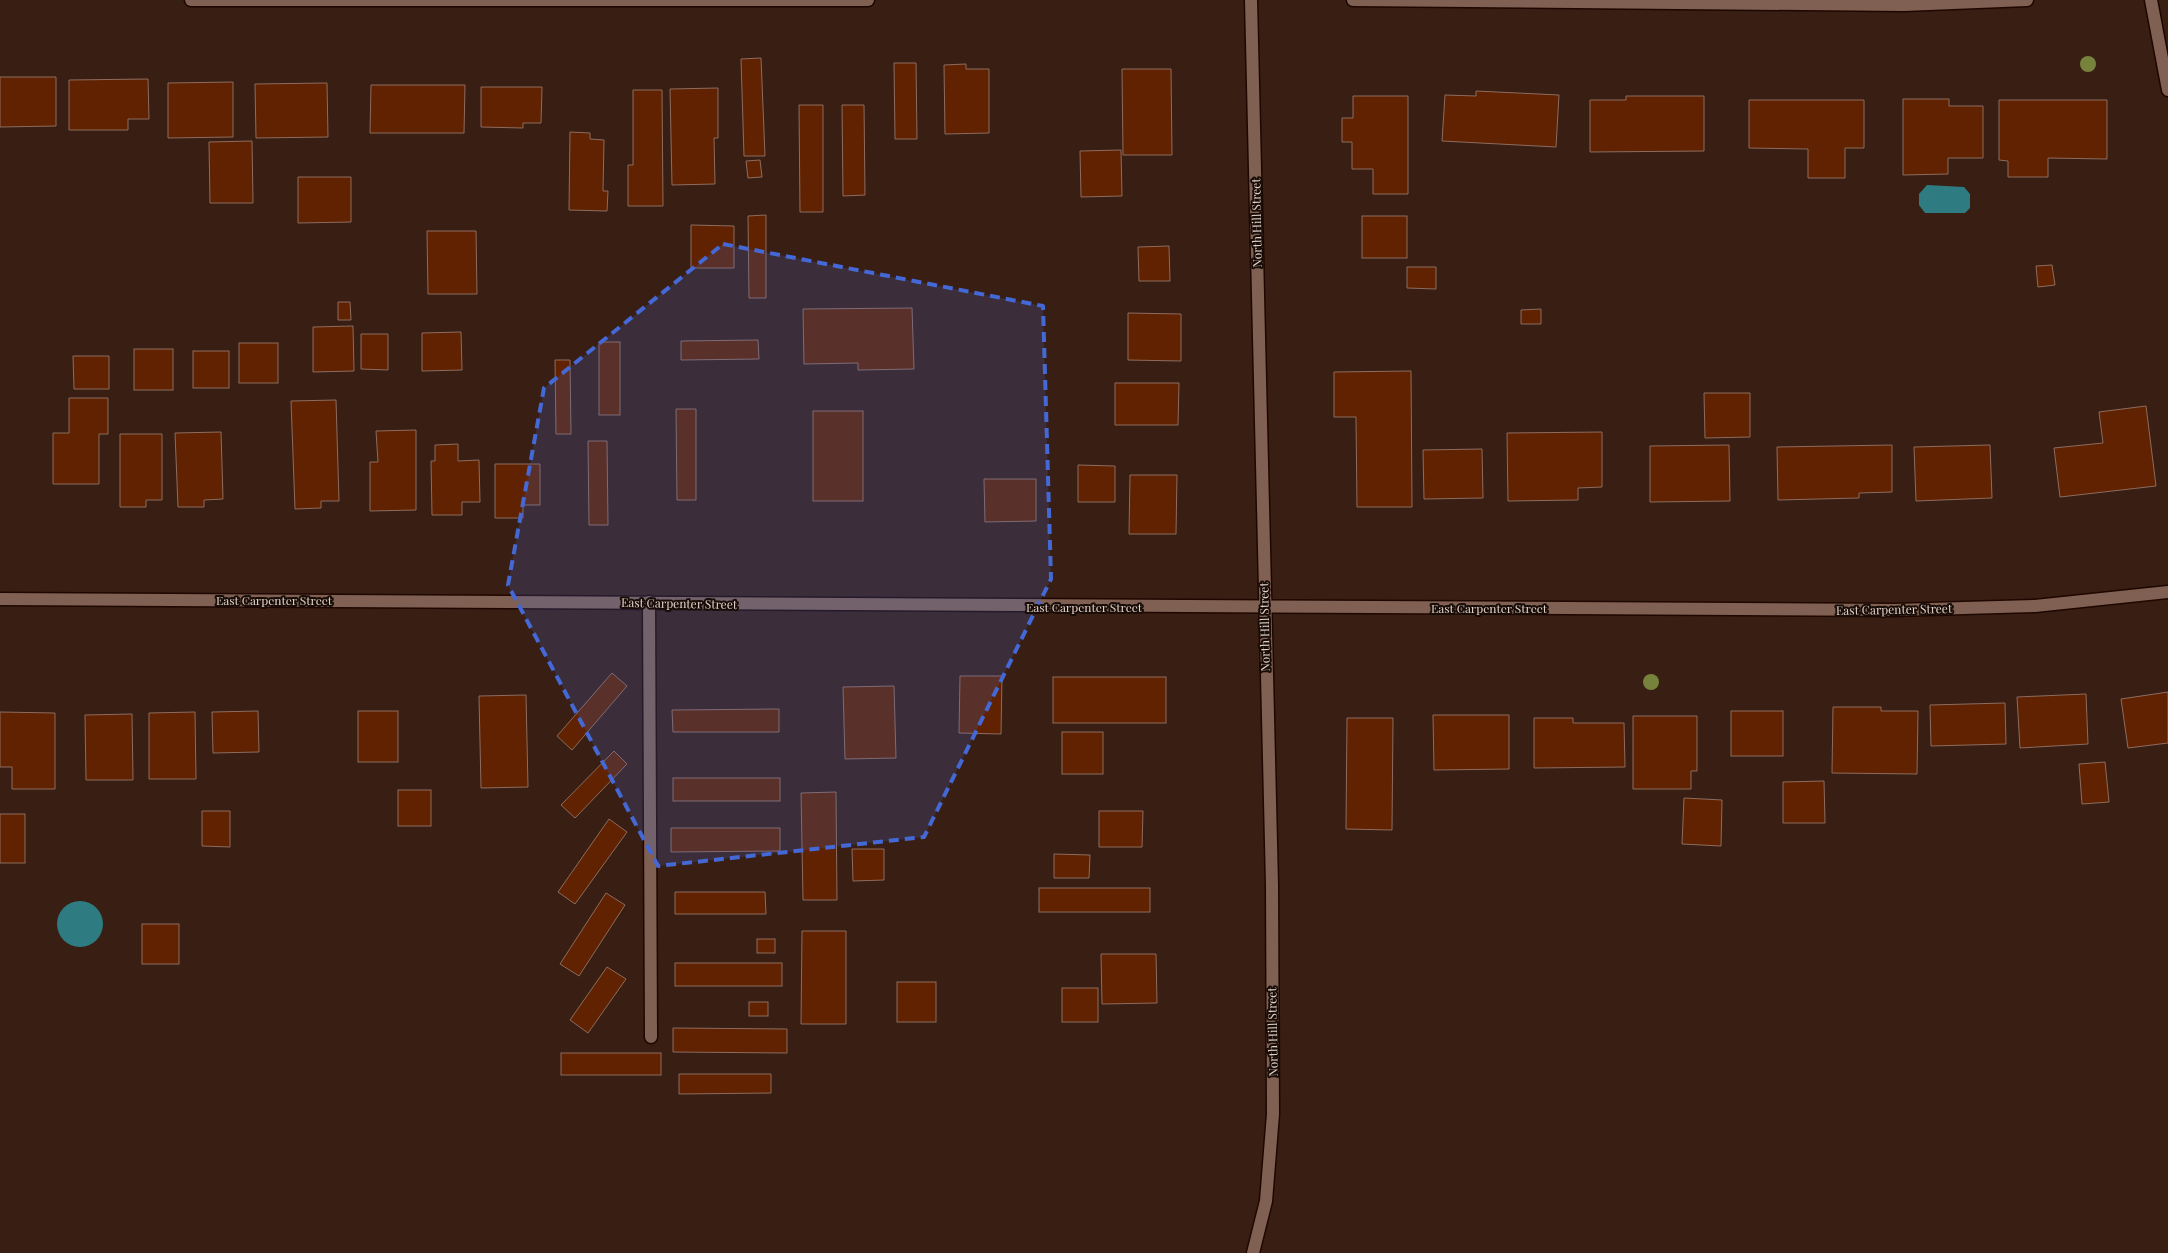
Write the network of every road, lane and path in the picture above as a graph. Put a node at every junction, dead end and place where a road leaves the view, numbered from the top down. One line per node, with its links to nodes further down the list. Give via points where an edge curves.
1 (191, 0): 2 (street)
2 (269, 0): 8 (street)
3 (868, 0): 8 (street)
4 (1251, 0): 13 (street, North Hill Street)
5 (1354, 0): 6 (street, via 1904,5)
6 (2027, 0)
7 (2151, 0): 9 (street)
8 (575, 1)
9 (2168, 90)
10 (2168, 592): 13 (street, East Carpenter Street, via 2035,606 1894,610)
11 (0, 599): 12 (street, East Carpenter Street)
12 (649, 602): 13 (street, East Carpenter Street); 14 (street)
13 (1264, 608): 15 (street, North Hill Street, via 1272,885 1273,1114 1266,1201)
14 (651, 1037)
15 (1253, 1253)

